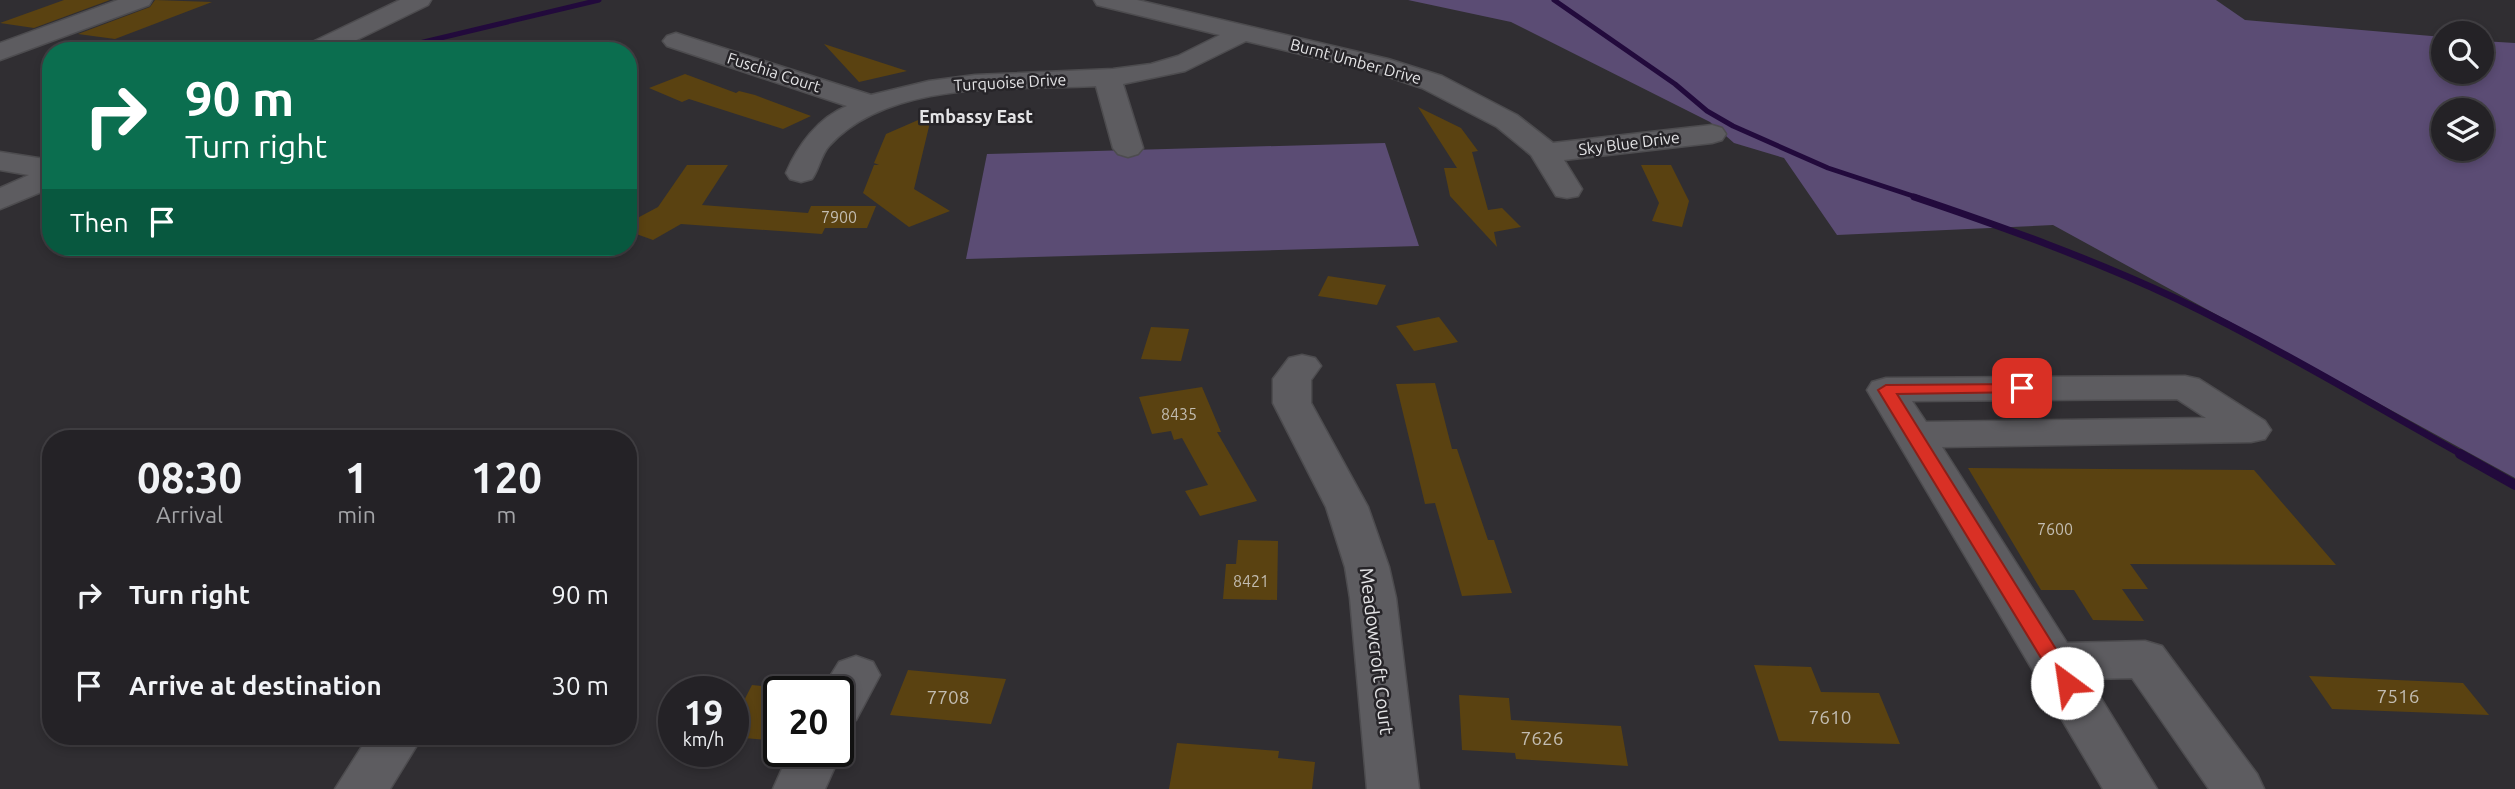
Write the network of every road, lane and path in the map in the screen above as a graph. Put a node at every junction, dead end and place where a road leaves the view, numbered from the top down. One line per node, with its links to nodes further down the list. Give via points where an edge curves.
1 (140, 0): 7 (street)
2 (419, 0): 6 (street)
3 (1106, 0): 4 (street, Burnt Umber Drive)
4 (1243, 32): 8 (street, Turquoise Drive, via 1182,64); 12 (street, Burnt Umber Drive, via 1432,82 1495,113)
5 (676, 41): 9 (street, Fuschia Court)
6 (332, 42)
7 (0, 52)
8 (1107, 77): 9 (street, Turquoise Drive, via 944,86); 11 (street)
9 (872, 105): 15 (street, Turquoise Drive, via 821,137)
10 (1712, 134): 12 (street, Sky Blue Drive)
11 (1128, 148)
12 (1546, 153): 17 (street, Burnt Umber Drive)
13 (0, 162): 14 (street)
14 (42, 168)
15 (801, 173)
16 (42, 180): 18 (street)
17 (1567, 189)
18 (0, 200)
19 (1302, 366): 26 (street, Meadowcroft Court, via 1292,379 1292,403 1347,507 1367,567)
20 (1915, 435): 20 (street, via 1886,390 2185,387 2251,430); 21 (street)
21 (2054, 662): 27 (street); 28 (street, via 2145,659)
22 (391, 745): 24 (street)
23 (809, 767): 25 (street)
24 (361, 789)
25 (799, 789)
26 (1392, 789)
27 (2131, 789)
28 (2238, 789)

